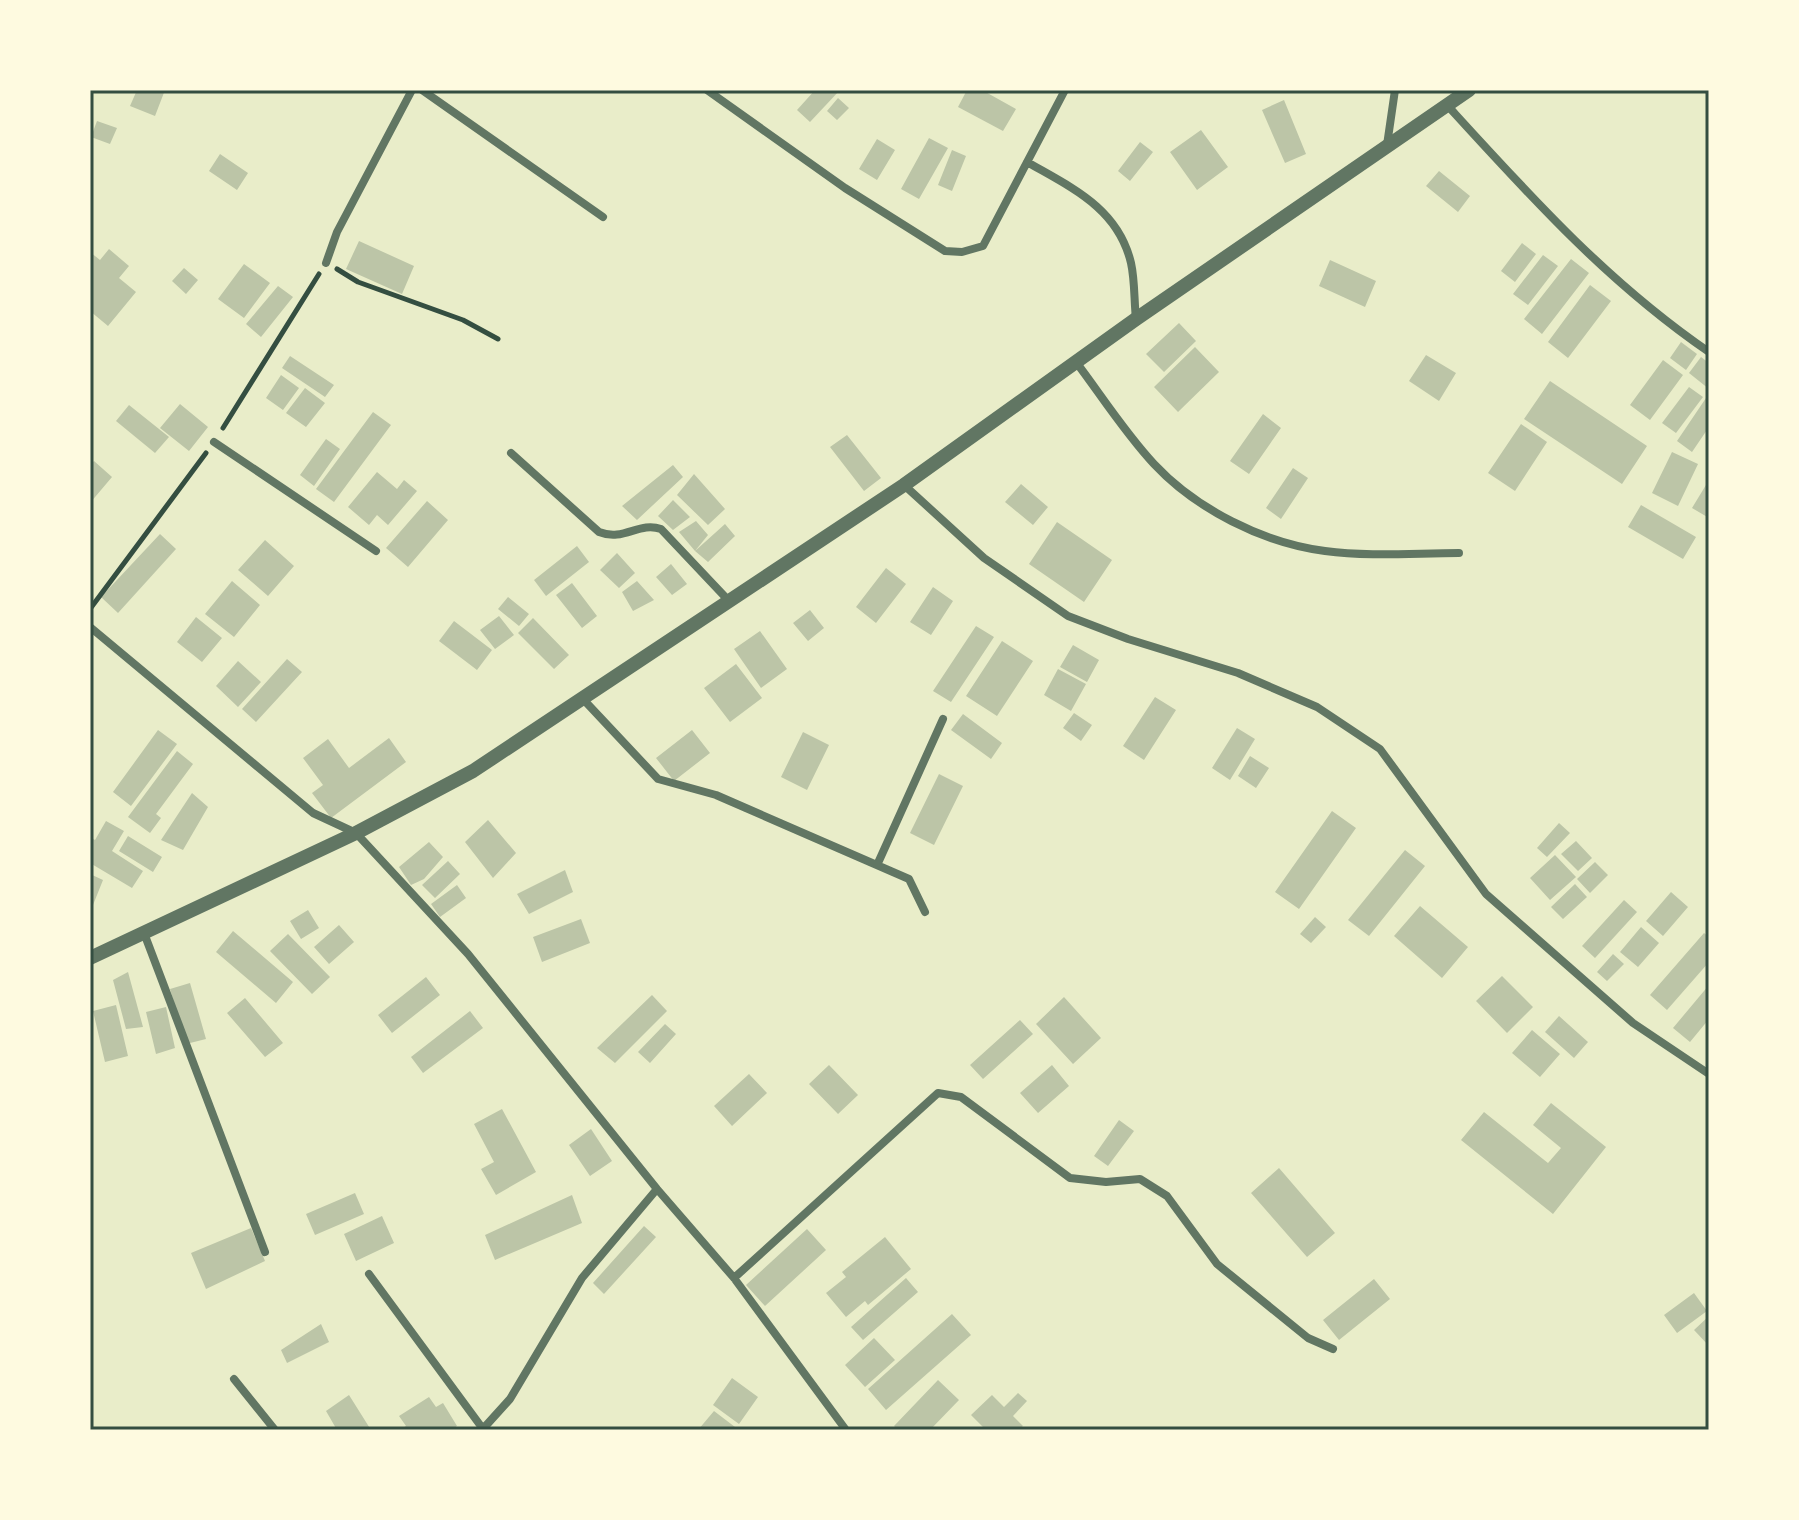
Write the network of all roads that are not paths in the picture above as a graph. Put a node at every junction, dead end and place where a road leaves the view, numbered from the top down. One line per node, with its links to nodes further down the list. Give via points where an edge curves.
1 (412, 90): 11 (street)
2 (422, 90): 10 (street)
3 (707, 90): 9 (street, via 945,251 983,246)
4 (1065, 90): 9 (street)
5 (1395, 90): 8 (street)
6 (1469, 90): 7 (street)
7 (1447, 105): 8 (street); 13 (street, via 1576,244)
8 (1386, 149): 12 (street)
9 (1027, 162): 12 (street, via 1093,201 1117,229 1131,263)
10 (603, 217)
11 (326, 263)
12 (1136, 319): 14 (street)
13 (1709, 352)
14 (1076, 362): 17 (street); 19 (street, via 1152,462 1183,490 1225,516 1303,548)
15 (214, 442): 18 (street)
16 (511, 453): 20 (street, via 599,532 620,536 649,526 661,529)
17 (904, 485): 20 (street); 29 (street, via 984,558 1068,616 1238,673 1317,707 1380,749 1486,894 1633,1023)
18 (376, 551)
19 (1459, 553)
20 (729, 601): 22 (street)
21 (90, 627): 24 (street, via 313,813)
22 (582, 698): 24 (street, via 453,783); 25 (street, via 658,779 716,795)
23 (943, 719): 25 (street)
24 (356, 833): 27 (street); 30 (street, via 468,954)
25 (878, 863): 26 (street, via 909,879)
26 (925, 912)
27 (144, 933): 28 (street); 31 (street)
28 (90, 958)
29 (1709, 1074)
30 (657, 1189): 33 (street); 37 (street, via 582,1278 510,1399)
31 (265, 1252)
32 (369, 1274): 37 (street)
33 (734, 1278): 34 (street, via 938,1093 961,1097 1070,1178 1140,1179 1167,1196 1217,1264 1308,1338); 38 (street)
34 (1333, 1349)
35 (234, 1379): 36 (street)
36 (275, 1430)
37 (482, 1430)
38 (846, 1430)

